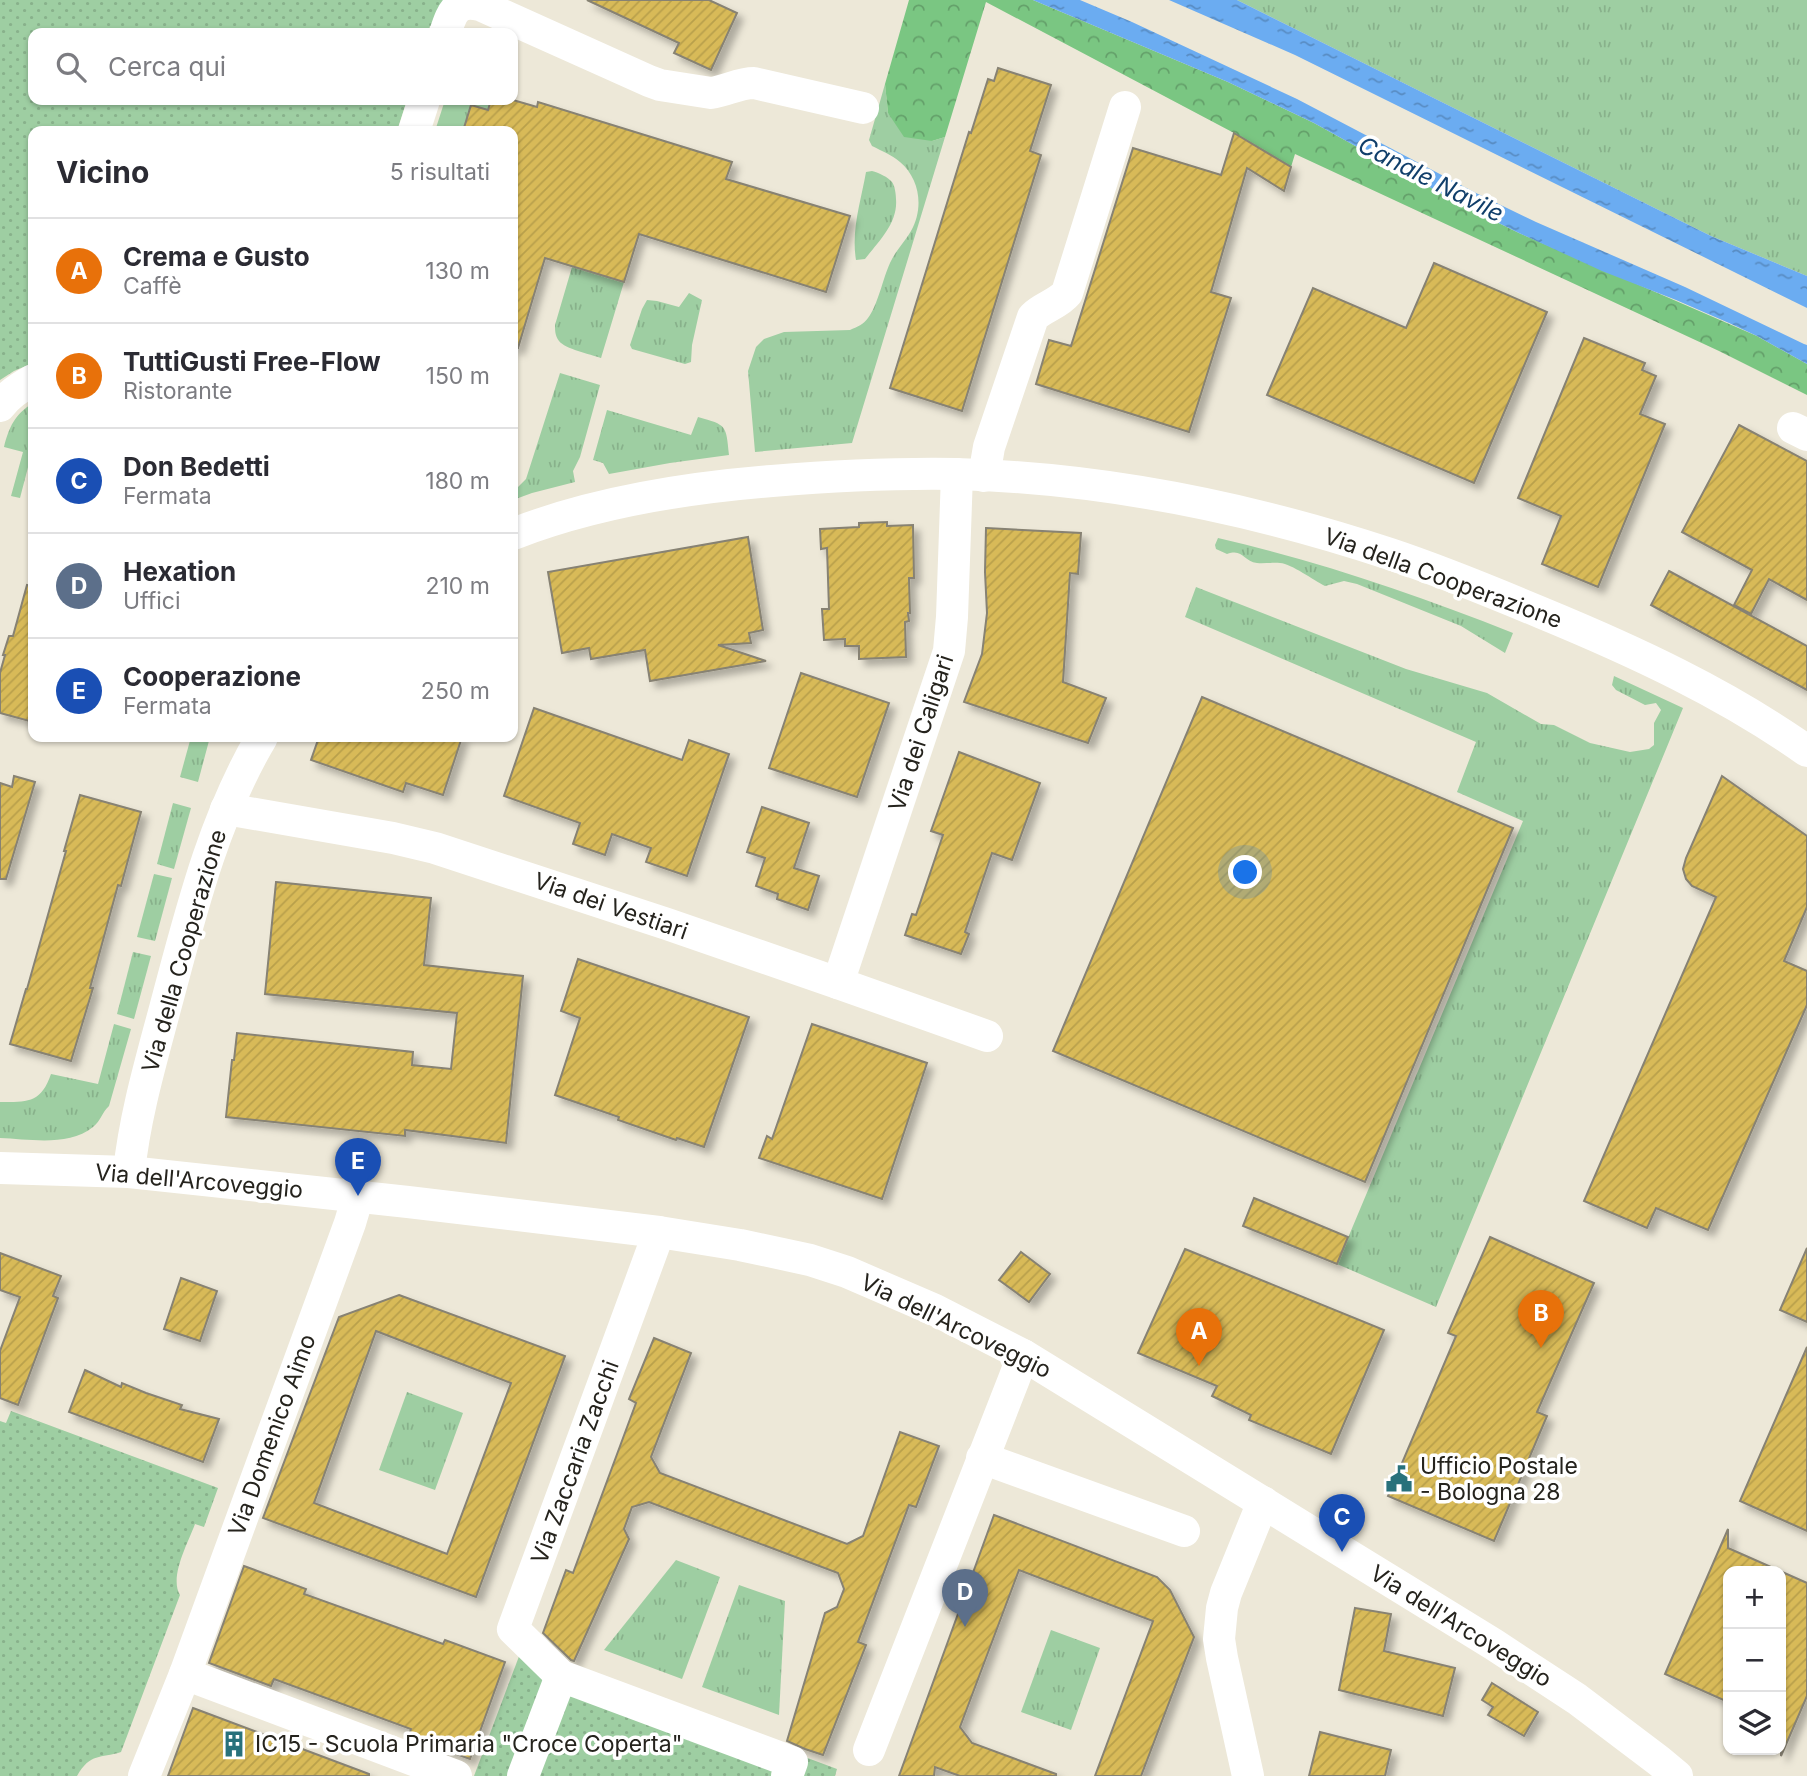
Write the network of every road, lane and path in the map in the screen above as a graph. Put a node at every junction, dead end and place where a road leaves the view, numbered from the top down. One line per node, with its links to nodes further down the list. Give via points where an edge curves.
1 (466, 2): 2 (street, via 453,12); 5 (street, via 660,85 711,93 754,83)
2 (447, 28)
3 (422, 105): 6 (street)
4 (1125, 107): 9 (street, Via dei Caligari, via 1067,293 1033,317 989,447)
5 (863, 108)
6 (416, 126)
7 (28, 382): 8 (street)
8 (0, 406)
9 (970, 475): 10 (street, Via della Cooperazione, via 848,475 715,487 596,508); 12 (street, Via della Cooperazione, via 1090,485 1209,505 1389,554 1639,655 1727,700); 14 (street, Via dei Caligari, via 948,651)
10 (518, 532)
11 (259, 742): 13 (street, Via della Cooperazione)
12 (1807, 751)
13 (226, 809): 14 (street, Via dei Vestiari, via 435,848); 17 (street, Via della Cooperazione, via 188,920 141,1103)
14 (838, 983): 15 (street, Via dei Vestiari)
15 (987, 1036)
16 (0, 1168): 17 (street, Via dell'Arcoveggio)
17 (129, 1172): 18 (street, Via dell'Arcoveggio)
18 (358, 1196): 19 (street, Via dell'Arcoveggio); 24 (street, Via Domenico Aimo)
19 (659, 1232): 20 (street, Via dell'Arcoveggio, via 740,1245 847,1272); 25 (street, Via Zaccaria Zacchi, via 513,1629)
20 (1023, 1355): 21 (street); 22 (street, Via dell'Arcoveggio)
21 (982, 1458): 23 (street); 26 (street)
22 (1263, 1502): 31 (street, via 1226,1593 1219,1624); 32 (street, Via dell'Arcoveggio, via 1503,1650 1577,1699)
23 (1184, 1531)
24 (185, 1674): 27 (street, Via Domenico Aimo); 28 (street)
25 (561, 1675): 29 (street); 30 (street, via 792,1762)
26 (869, 1750)
27 (144, 1776)
28 (456, 1776)
29 (523, 1776)
30 (787, 1776)
31 (1248, 1776)
32 (1677, 1776)

